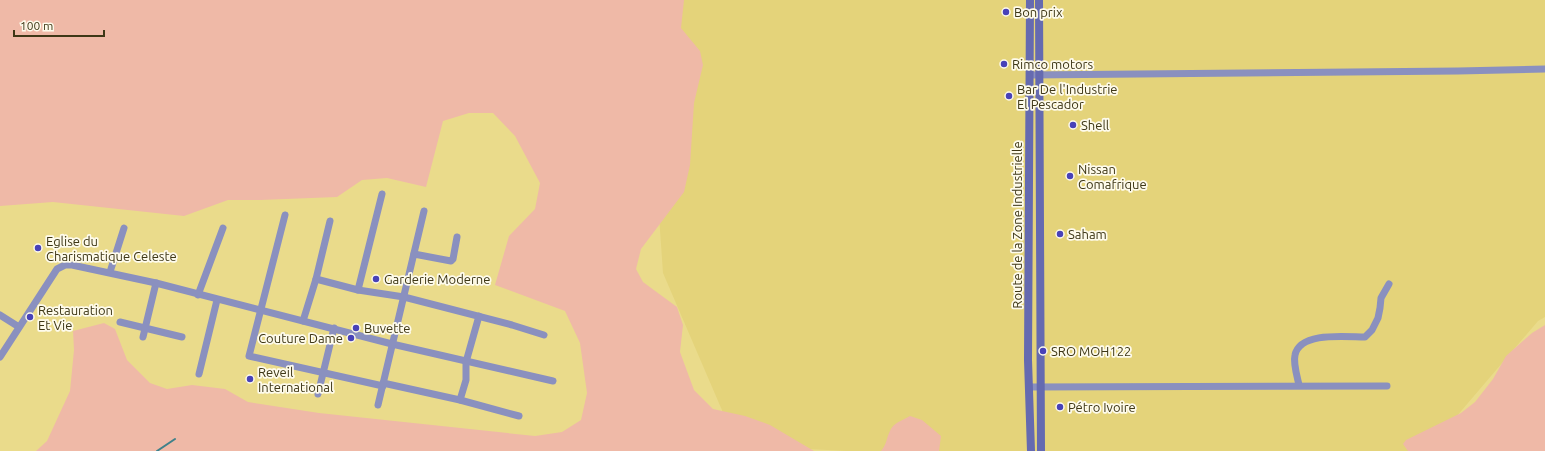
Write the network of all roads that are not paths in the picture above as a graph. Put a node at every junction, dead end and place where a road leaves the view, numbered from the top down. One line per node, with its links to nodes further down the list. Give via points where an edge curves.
1 (1030, 0): 5 (main road, Route de la Zone Industrielle)
2 (1039, 0): 4 (main road, Route de la Zone Industrielle)
3 (1545, 69): 4 (street, via 1452,72)
4 (1040, 74): 5 (street); 43 (main road, Route de la Zone Industrielle)
5 (1030, 75): 42 (main road, Route de la Zone Industrielle)
6 (382, 194): 18 (street)
7 (424, 211): 13 (street)
8 (285, 215): 22 (street)
9 (330, 221): 15 (street)
10 (124, 228): 14 (street)
11 (223, 228): 19 (street)
12 (458, 237): 13 (street, via 452,261)
13 (414, 254): 20 (street)
14 (110, 272): 16 (street); 27 (street, via 72,265 57,269)
15 (316, 279): 18 (street); 25 (street)
16 (156, 283): 19 (street); 28 (street)
17 (1389, 284): 40 (street, via 1381,298 1378,318 1365,337 1314,338 1299,346 1295,355)
18 (358, 290): 20 (street)
19 (198, 294): 21 (street)
20 (404, 297): 24 (street); 33 (street)
21 (218, 300): 22 (street); 37 (street)
22 (261, 310): 25 (street); 36 (street, via 249,356)
23 (0, 315): 27 (street)
24 (479, 316): 30 (street); 35 (street)
25 (304, 321): 29 (street)
26 (120, 322): 28 (street)
27 (19, 328): 34 (street)
28 (145, 328): 31 (street); 32 (street)
29 (334, 328): 33 (street); 36 (street)
30 (544, 335)
31 (143, 337)
32 (182, 338)
33 (392, 344): 35 (street); 39 (street)
34 (0, 357)
35 (466, 362): 38 (street); 45 (street, via 466,380)
36 (324, 373): 39 (street); 44 (street)
37 (200, 374)
38 (553, 381)
39 (383, 385): 45 (street); 46 (street)
40 (1299, 385): 41 (street); 43 (street)
41 (1387, 386)
42 (1029, 387): 43 (street); 48 (main road, Route de la Zone Industrielle)
43 (1041, 387): 49 (main road, Route de la Zone Industrielle)
44 (318, 394)
45 (460, 400): 47 (street)
46 (378, 405)
47 (519, 416)
48 (1031, 451)
49 (1041, 451)

